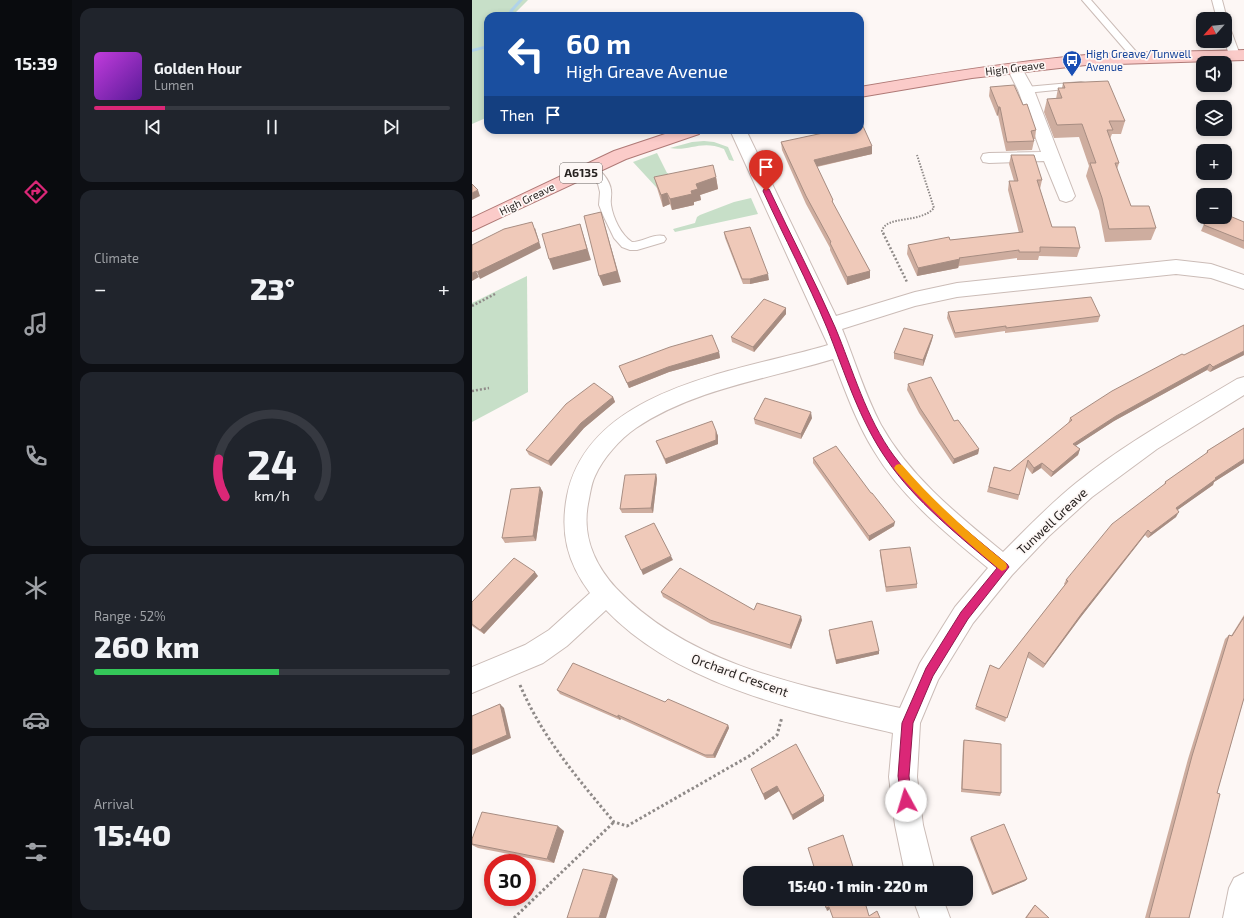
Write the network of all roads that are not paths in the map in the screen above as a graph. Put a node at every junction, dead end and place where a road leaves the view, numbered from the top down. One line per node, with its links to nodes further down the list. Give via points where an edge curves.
1 (1086, 0): 6 (lane)
2 (1217, 0): 3 (lane)
3 (1220, 12)
4 (1232, 41): 5 (lane)
5 (1240, 55): 6 (main road, High Greave)
6 (1136, 57): 7 (main road, High Greave)
7 (1015, 68): 9 (street); 10 (main road, High Greave)
8 (1095, 84): 9 (lane)
9 (1026, 90): 13 (street)
10 (864, 91)
11 (681, 134): 15 (main road, High Greave / A6135)
12 (740, 134): 20 (street)
13 (1051, 156): 14 (street); 16 (street)
14 (990, 158)
15 (590, 168): 17 (main road, High Greave / A6135); 18 (lane, via 605,187 604,203 608,216 623,243 638,246)
16 (1066, 196)
17 (472, 225)
18 (660, 239)
19 (1244, 282): 20 (street, via 1202,268 1176,267 990,286 915,299)
20 (830, 326): 21 (street)
21 (840, 350): 23 (street, via 870,424 890,458 921,494); 24 (street, Orchard Crescent, via 702,388 656,407 628,423 604,445 583,477 575,510 576,540 586,565)
22 (1244, 385): 23 (street, Tunwell Greave, via 1110,470 1041,529)
23 (1004, 567): 26 (street, Tunwell Greave, via 964,615 930,672)
24 (606, 595): 25 (street, via 558,638 534,654); 26 (street, Orchard Crescent, via 642,628 689,657 788,694)
25 (472, 680)
26 (907, 723): 27 (street, Tunwell Greave, via 904,776 909,825)
27 (918, 866)
28 (1244, 888): 31 (street)
29 (931, 906): 30 (street)
30 (935, 918)
31 (1238, 918)

